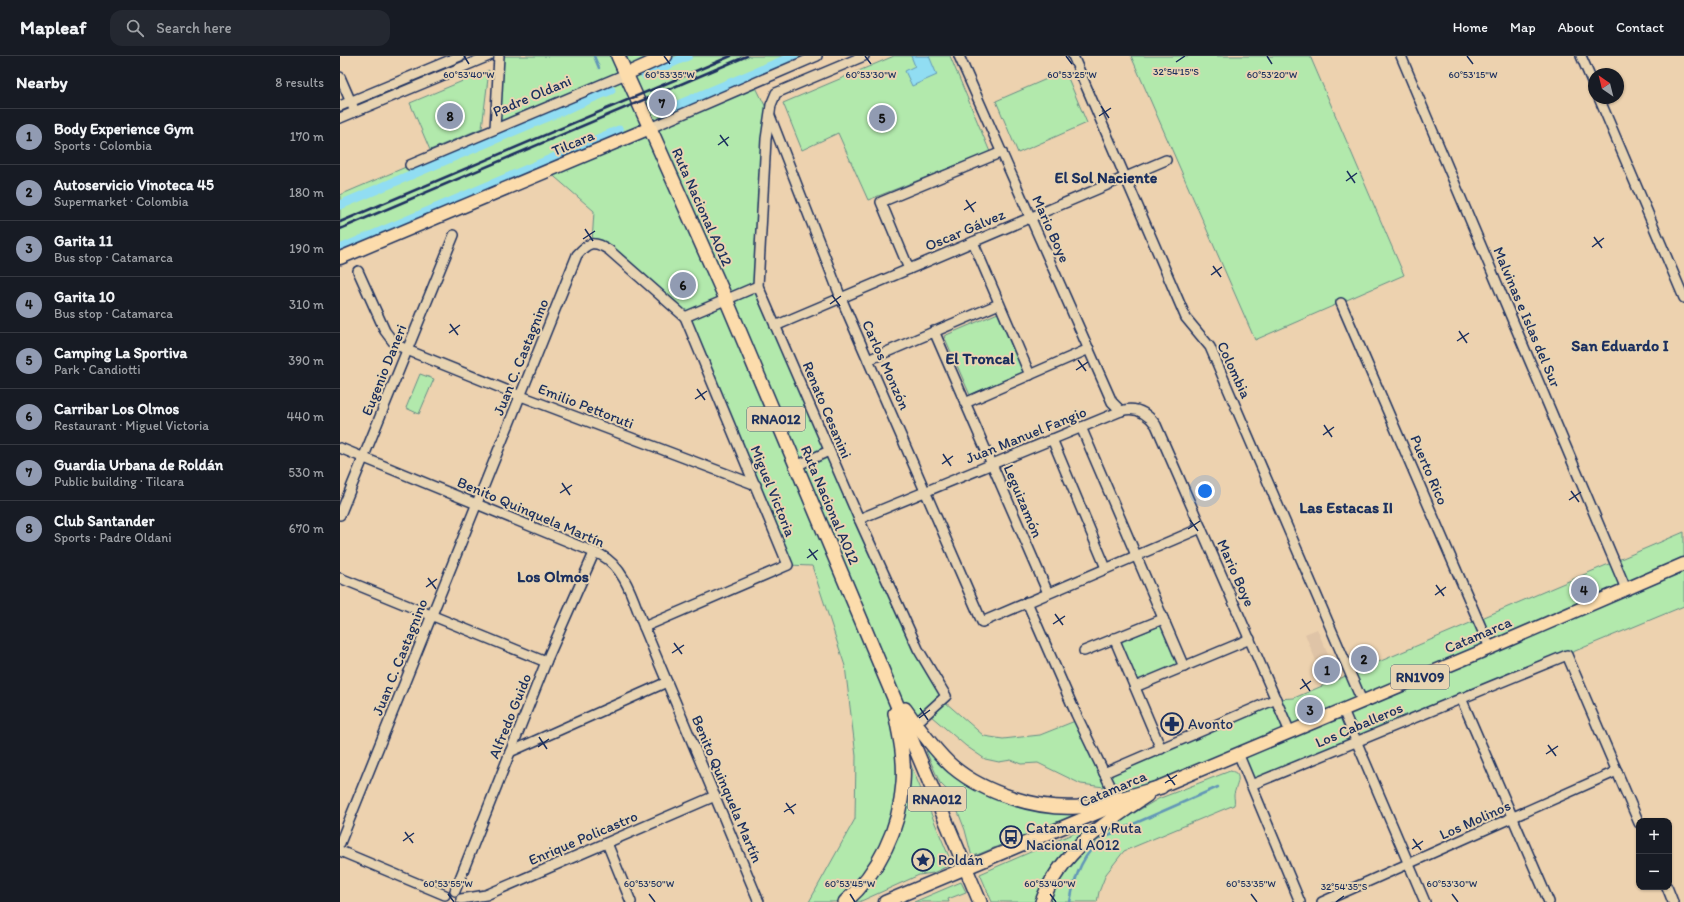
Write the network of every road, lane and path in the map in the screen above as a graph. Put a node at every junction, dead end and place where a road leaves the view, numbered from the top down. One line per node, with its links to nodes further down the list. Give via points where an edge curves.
1 (460, 56): 16 (street)
2 (488, 56): 19 (street)
3 (499, 56): 23 (street)
4 (618, 56): 14 (highway, Ruta Nacional A012 / RNA012)
5 (666, 56): 14 (main road, Padre Oldani)
6 (818, 56): 12 (street); 22 (street, Tilcara)
7 (864, 56): 12 (street)
8 (960, 56): 24 (street, Mario Boye)
9 (1073, 56): 27 (street, Colombia)
10 (1402, 56): 70 (street, Malvinas e Islas del Sur)
11 (1581, 56): 13 (street)
12 (826, 72): 20 (street, Renato Cesanini, via 776,93)
13 (1588, 72)
14 (626, 74): 22 (highway, Ruta Nacional A012 / RNA012); 23 (street, Padre Oldani)
15 (340, 77): 16 (street)
16 (350, 102): 18 (street); 19 (street)
17 (1602, 104): 37 (street)
18 (340, 105): 21 (street)
19 (355, 112): 21 (street)
20 (770, 116): 35 (street, Renato Cesanini, via 766,139); 36 (street, Carlos Monzón)
21 (343, 117)
22 (650, 128): 32 (main road, Tilcara); 38 (highway, Ruta Nacional A012 / RNA012)
23 (495, 129): 26 (street, Padre Oldani)
24 (1002, 152): 28 (street, Mario Boye); 33 (street, via 881,202)
25 (1166, 160): 27 (street, Oscar Gálvez)
26 (410, 165)
27 (1125, 177): 28 (street, Oscar Gálvez); 87 (street, Colombia, via 1186,318 1210,347)
28 (1031, 217): 30 (street, Oscar Gálvez); 45 (street, Mario Boye)
29 (454, 235): 44 (street, Eugenio Daneri)
30 (973, 242): 33 (street, Oscar Gálvez); 40 (street)
31 (592, 243): 41 (street, Miguel Victoria, via 600,244 609,250); 48 (street, Juan C. Castagnino, via 577,255)
32 (340, 258)
33 (909, 269): 36 (street, Oscar Gálvez)
34 (358, 271): 44 (street, Emilio Pettoruti, via 385,331 394,343)
35 (758, 286): 38 (street); 42 (street, Renato Cesanini)
36 (841, 298): 42 (street, Oscar Gálvez); 46 (street, Carlos Monzón)
37 (1684, 298)
38 (726, 299): 41 (street); 58 (highway, Ruta Nacional A012 / RNA012)
39 (1341, 303): 78 (street, Puerto Rico)
40 (1000, 304): 43 (street); 47 (street)
41 (685, 317): 59 (street, Miguel Victoria)
42 (776, 326): 55 (street, Renato Cesanini)
43 (934, 332): 46 (street); 49 (street, Leguizamón)
44 (407, 350): 48 (street, Emilio Pettoruti); 56 (street, Eugenio Daneri)
45 (1089, 350): 47 (street); 50 (street, Mario Boye, via 1112,402)
46 (868, 360): 60 (street, Carlos Monzón)
47 (1030, 375): 49 (street)
48 (521, 396): 59 (street, Emilio Pettoruti); 61 (street, Juan C. Castagnino)
49 (965, 403): 57 (street, Leguizamón)
50 (1121, 411): 51 (street, Juan Manuel Fangio, via 1136,410 1144,413); 52 (street, Juan Manuel Fangio)
51 (1156, 425): 64 (street, Mario Boye)
52 (1082, 427): 53 (street, Juan Manuel Fangio); 66 (street)
53 (1052, 440): 57 (street, Juan Manuel Fangio); 68 (street)
54 (340, 448): 56 (street, Benito Quinquela Martín)
55 (829, 451): 58 (street); 63 (street, Renato Cesanini)
56 (363, 457): 61 (street, Benito Quinquela Martín); 62 (street, Eugenio Daneri)
57 (992, 464): 60 (street, Juan Manuel Fangio); 71 (street, Leguizamón)
58 (796, 466): 84 (highway, Ruta Nacional A012 / RNA012)
59 (756, 485): 75 (street, Miguel Victoria, via 788,565)
60 (926, 491): 63 (street, Juan Manuel Fangio); 72 (street, Carlos Monzón, via 982,622)
61 (477, 504): 65 (street, Benito Quinquela Martín); 73 (street, Juan C. Castagnino)
62 (340, 515)
63 (859, 519): 89 (street, Renato Cesanini, via 918,649 946,696)
64 (1200, 528): 66 (street); 77 (street, Mario Boye)
65 (594, 552): 75 (street, Benito Quinquela Martín, via 608,559 618,569); 80 (street, Alfredo Guido)
66 (1136, 555): 68 (street); 74 (street)
67 (1684, 564): 70 (main road, Catamarca / RN1V09)
68 (1106, 568): 71 (street)
69 (340, 578): 73 (street)
70 (1626, 588): 78 (main road, Catamarca / RN1V09)
71 (1048, 593): 72 (street)
72 (1027, 602): 96 (street)
73 (432, 616): 80 (street); 103 (street, Juan C. Castagnino)
74 (1163, 618): 76 (street); 81 (street)
75 (644, 627): 82 (street, Benito Quinquela Martín)
76 (1114, 638): 79 (street); 83 (street)
77 (1250, 639): 81 (street); 86 (street, Mario Boye)
78 (1490, 648): 87 (main road, Catamarca / RN1V09)
79 (1084, 651)
80 (546, 662): 93 (street, Alfredo Guido)
81 (1184, 666): 83 (street)
82 (667, 682): 93 (street); 99 (street, Benito Quinquela Martín)
83 (1135, 687): 92 (street)
84 (891, 690): 89 (highway); 89 (highway)
85 (1461, 698): 91 (street, Los Caballeros); 95 (street, Los Caballeros, via 1567,655); 101 (street)
86 (1276, 699): 90 (street, Mario Boye); 92 (street)
87 (1362, 701): 88 (main road, Catamarca / RN1V09)
88 (1343, 710): 90 (main road, Catamarca / RN1V09); 91 (street)
89 (908, 731): 100 (highway, via 971,780 1016,799 1046,805 1077,807); 107 (highway, RNA012); 114 (highway, via 901,802 894,828 872,873)
90 (1290, 732): 94 (main road, Catamarca / RN1V09)
91 (1356, 741): 97 (street, Los Caballeros); 106 (street)
92 (1161, 749): 96 (street)
93 (510, 752): 109 (street, Alfredo Guido)
94 (1238, 753): 97 (street); 98 (main road, Catamarca / RN1V09)
95 (1617, 771): 101 (street, Los Molinos); 102 (street)
96 (1104, 773): 100 (street)
97 (1251, 785): 118 (street)
98 (1161, 787): 100 (highway); 117 (highway, via 1112,818 1085,841 1062,865 1046,890)
99 (715, 796): 104 (street, Enrique Policastro); 113 (street, Benito Quinquela Martín)
100 (1118, 802): 107 (main road, Catamarca)
101 (1513, 818): 106 (street, Los Molinos); 121 (street)
102 (1637, 818)
103 (340, 843)
104 (607, 843): 111 (street, Enrique Policastro, via 486,895); 112 (street)
105 (340, 851): 110 (street)
106 (1409, 865): 119 (street, Los Molinos); 120 (street)
107 (966, 868): 115 (main road, Catamarca); 116 (highway, RNA012)
108 (1668, 890): 122 (street)
109 (455, 891): 110 (street, via 448,891); 111 (street, via 459,894)
110 (445, 898)
111 (460, 901)
112 (631, 902)
113 (760, 902)
114 (845, 902)
115 (885, 902)
116 (980, 902)
117 (1042, 902)
118 (1300, 902)
119 (1322, 902)
120 (1425, 902)
121 (1549, 902)
122 (1673, 902)

